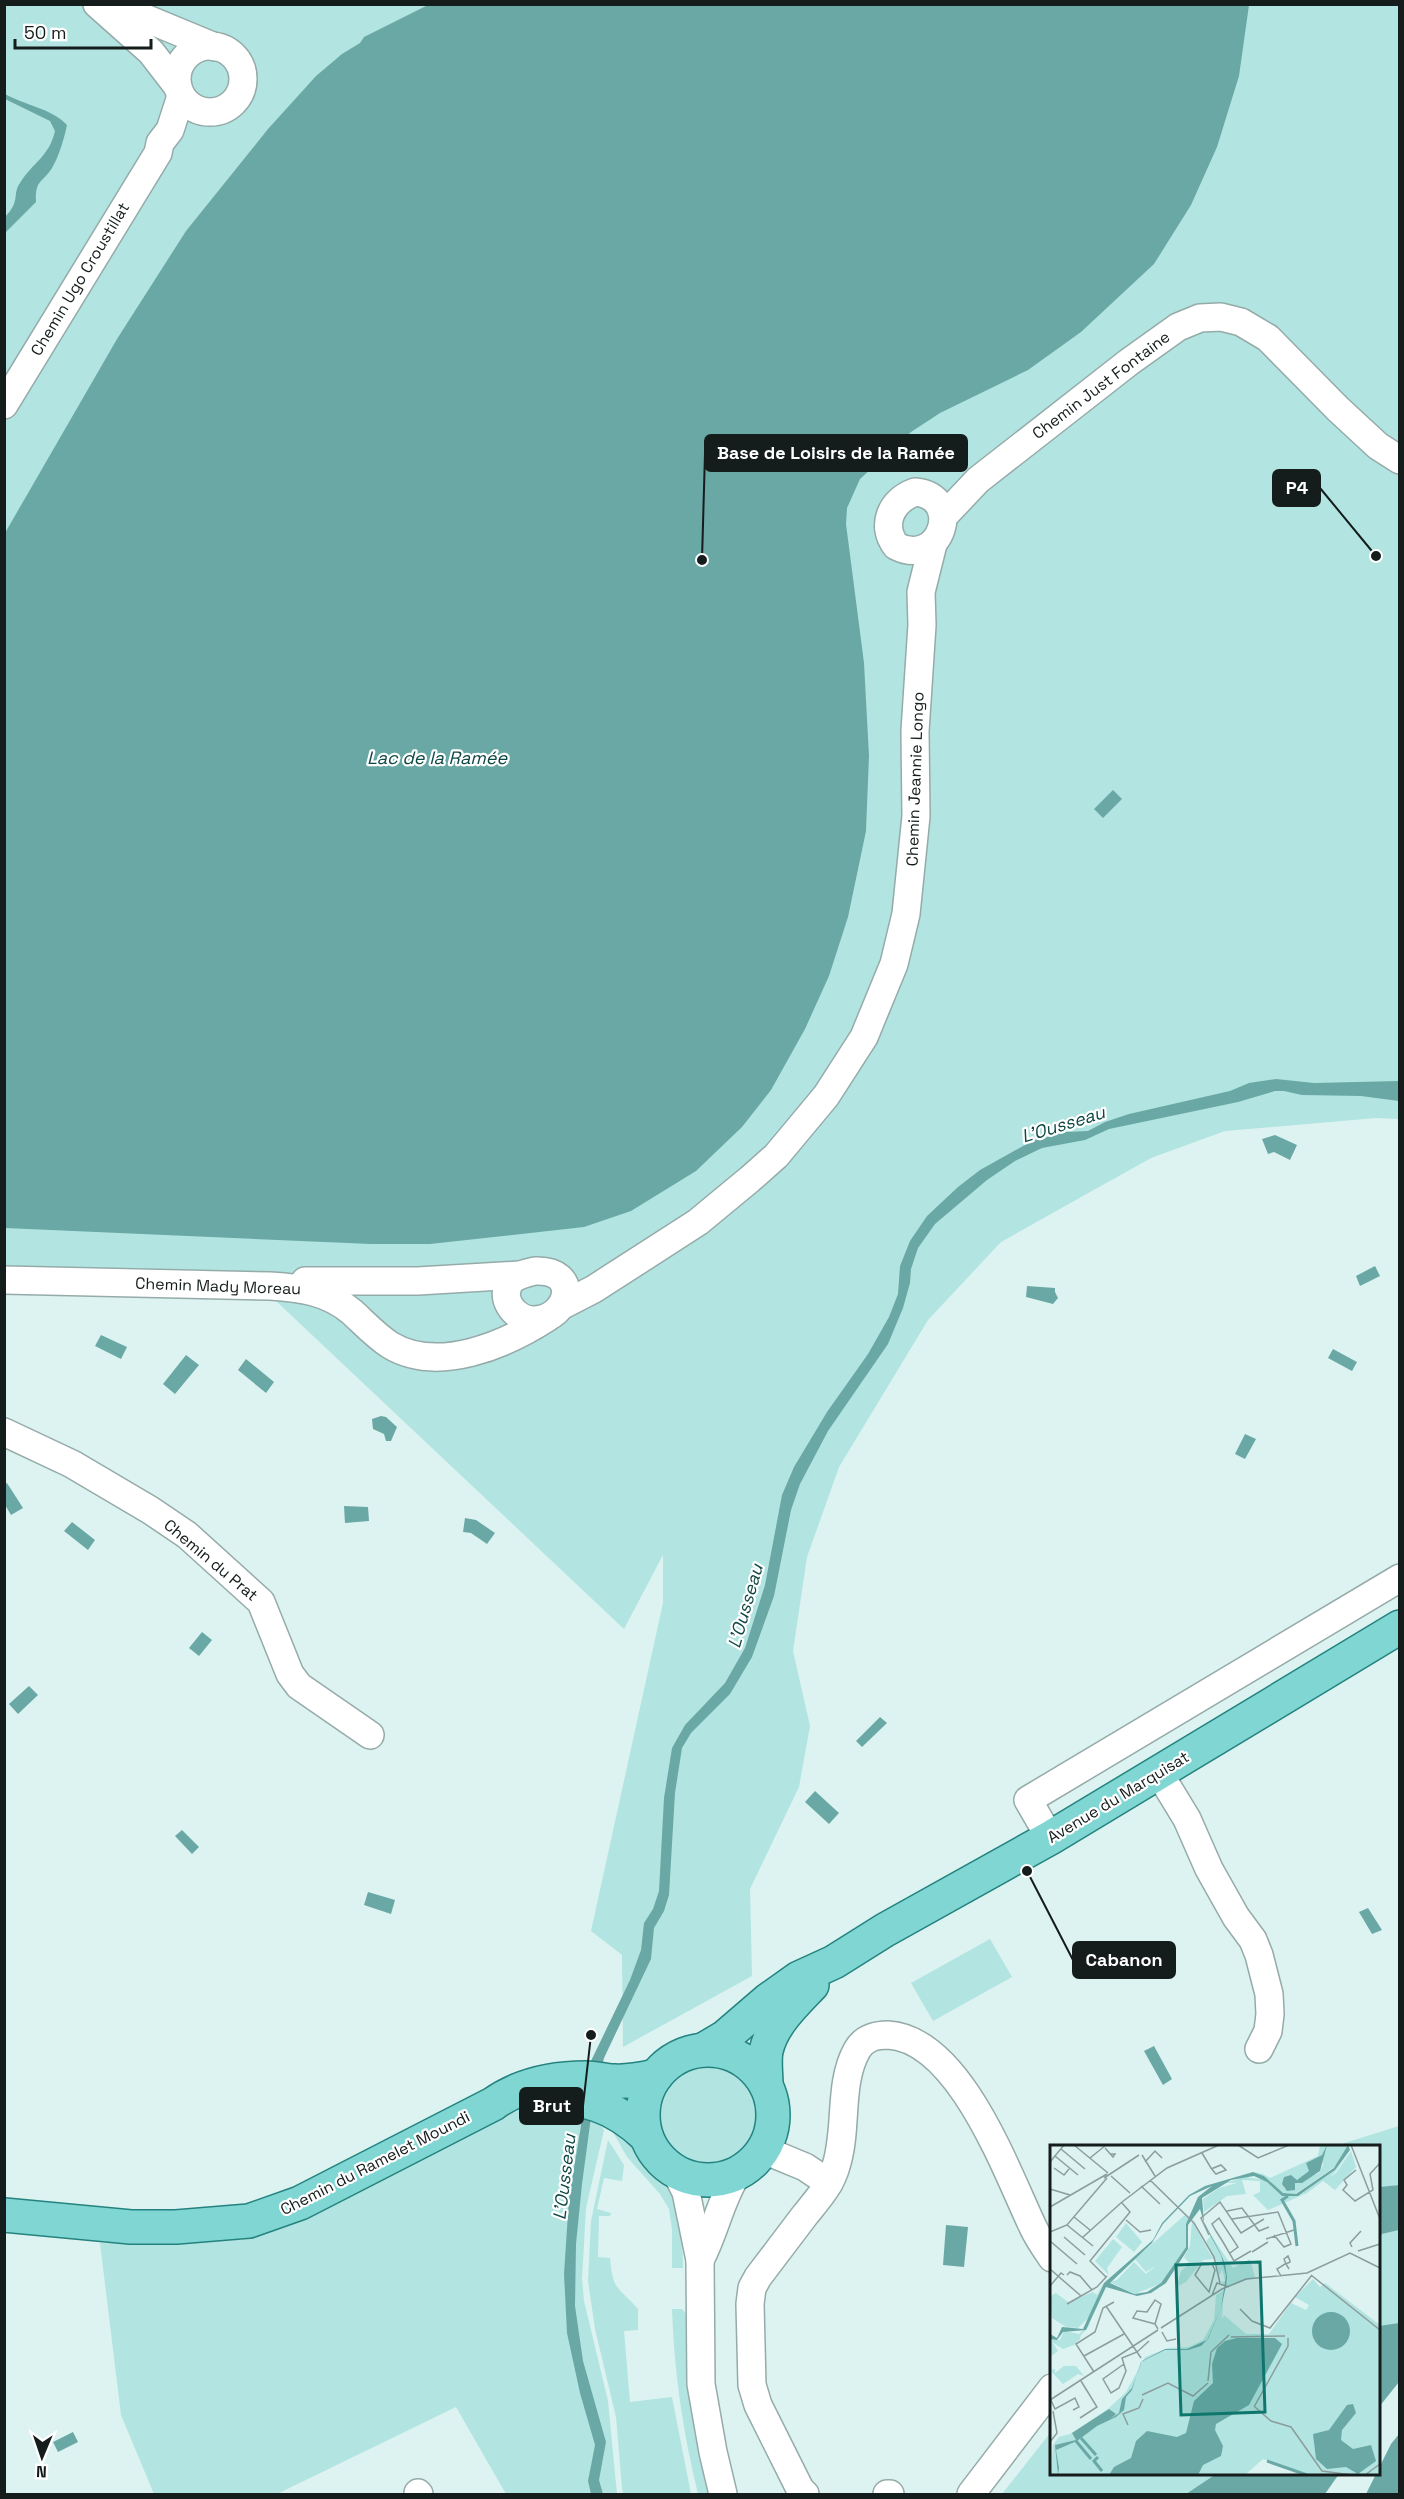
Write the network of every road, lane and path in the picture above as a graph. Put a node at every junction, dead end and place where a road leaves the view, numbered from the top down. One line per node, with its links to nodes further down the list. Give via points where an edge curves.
1 (97, 4): 4 (street, via 151,52)
2 (119, 4): 3 (street)
3 (215, 47): 4 (street, via 204,46 185,57 180,66); 5 (street, via 236,58 241,68 242,89 230,106)
4 (179, 92): 5 (street, via 188,104); 6 (street, Chemin Ugo Croustillat, via 170,130)
5 (207, 113): 6 (street, Chemin Ugo Croustillat)
6 (158, 153): 7 (street, Chemin Ugo Croustillat)
7 (4, 405)
8 (1400, 460): 9 (street, Chemin Just Fontaine, via 1378,446 1268,338 1241,322 1221,317 1200,318 1157,341)
9 (978, 480): 10 (street, Chemin Just Fontaine); 11 (street, Chemin Just Fontaine)
10 (924, 493): 11 (street, via 941,505); 13 (street, via 905,496 890,512 888,530)
11 (943, 517): 12 (street)
12 (933, 544): 13 (street, via 921,551); 14 (street, Chemin Jeannie Longo)
13 (896, 546): 14 (street, Chemin Jeannie Longo, via 915,574)
14 (921, 592): 18 (street, Chemin Jeannie Longo, via 911,877 894,964 864,1037 826,1096 776,1156 698,1221)
15 (4, 1272): 17 (street, Chemin Mady Moreau, via 332,1282)
16 (553, 1272): 17 (street); 18 (street, via 582,1278); 20 (street, via 564,1281 566,1294)
17 (520, 1275): 20 (street, via 507,1289 507,1302 513,1312 534,1320)
18 (610, 1277): 20 (street, Chemin Jeannie Longo)
19 (4, 1280): 20 (street, Chemin Mady Moreau, via 311,1290 338,1301 391,1346 429,1356 487,1347 525,1332)
20 (554, 1312)
21 (4, 1432): 24 (street, Chemin du Prat, via 72,1464 187,1535 261,1602 298,1686)
22 (1400, 1578): 26 (street, via 1028,1800)
23 (1400, 1627): 25 (main road, Avenue du Marquisat)
24 (370, 1735)
25 (1159, 1773): 26 (main road, Avenue du Marquisat); 28 (street, via 1187,1819 1236,1917 1253,1940 1269,1994 1268,2031)
26 (1050, 1838): 27 (main road, Avenue du Marquisat)
27 (834, 1962): 29 (main road, Avenue du Marquisat, via 799,1978); 31 (main road, Avenue du Marquisat, via 774,2029 766,2052)
28 (1259, 2049)
29 (703, 2050): 30 (main road, via 685,2054); 31 (main road, via 722,2051 739,2058)
30 (656, 2076): 32 (main road, Chemin du Ramelet Moundi); 33 (main road, via 643,2107)
31 (766, 2085): 34 (main road, via 773,2106 772,2129)
32 (592, 2090): 33 (main road, Chemin du Ramelet Moundi); 38 (main road, Chemin du Ramelet Moundi, via 514,2105 493,2104 300,2203 249,2221 131,2227)
33 (646, 2136): 35 (main road, via 660,2160)
34 (764, 2150): 36 (main road); 37 (street, via 805,2167)
35 (676, 2172): 36 (main road, via 696,2180 717,2180); 40 (street, via 686,2192)
36 (737, 2174): 40 (street, via 725,2192 713,2236)
37 (829, 2183): 39 (street, via 842,2143 848,2079 858,2049 875,2036 908,2040 942,2064 961,2087 1000,2152 1034,2229); 43 (street, via 758,2277 750,2304 752,2385 758,2405)
38 (4, 2215)
39 (1050, 2255)
40 (700, 2260): 42 (street, via 701,2384)
41 (1050, 2391): 44 (street)
42 (723, 2494)
43 (805, 2494)
44 (971, 2494)

